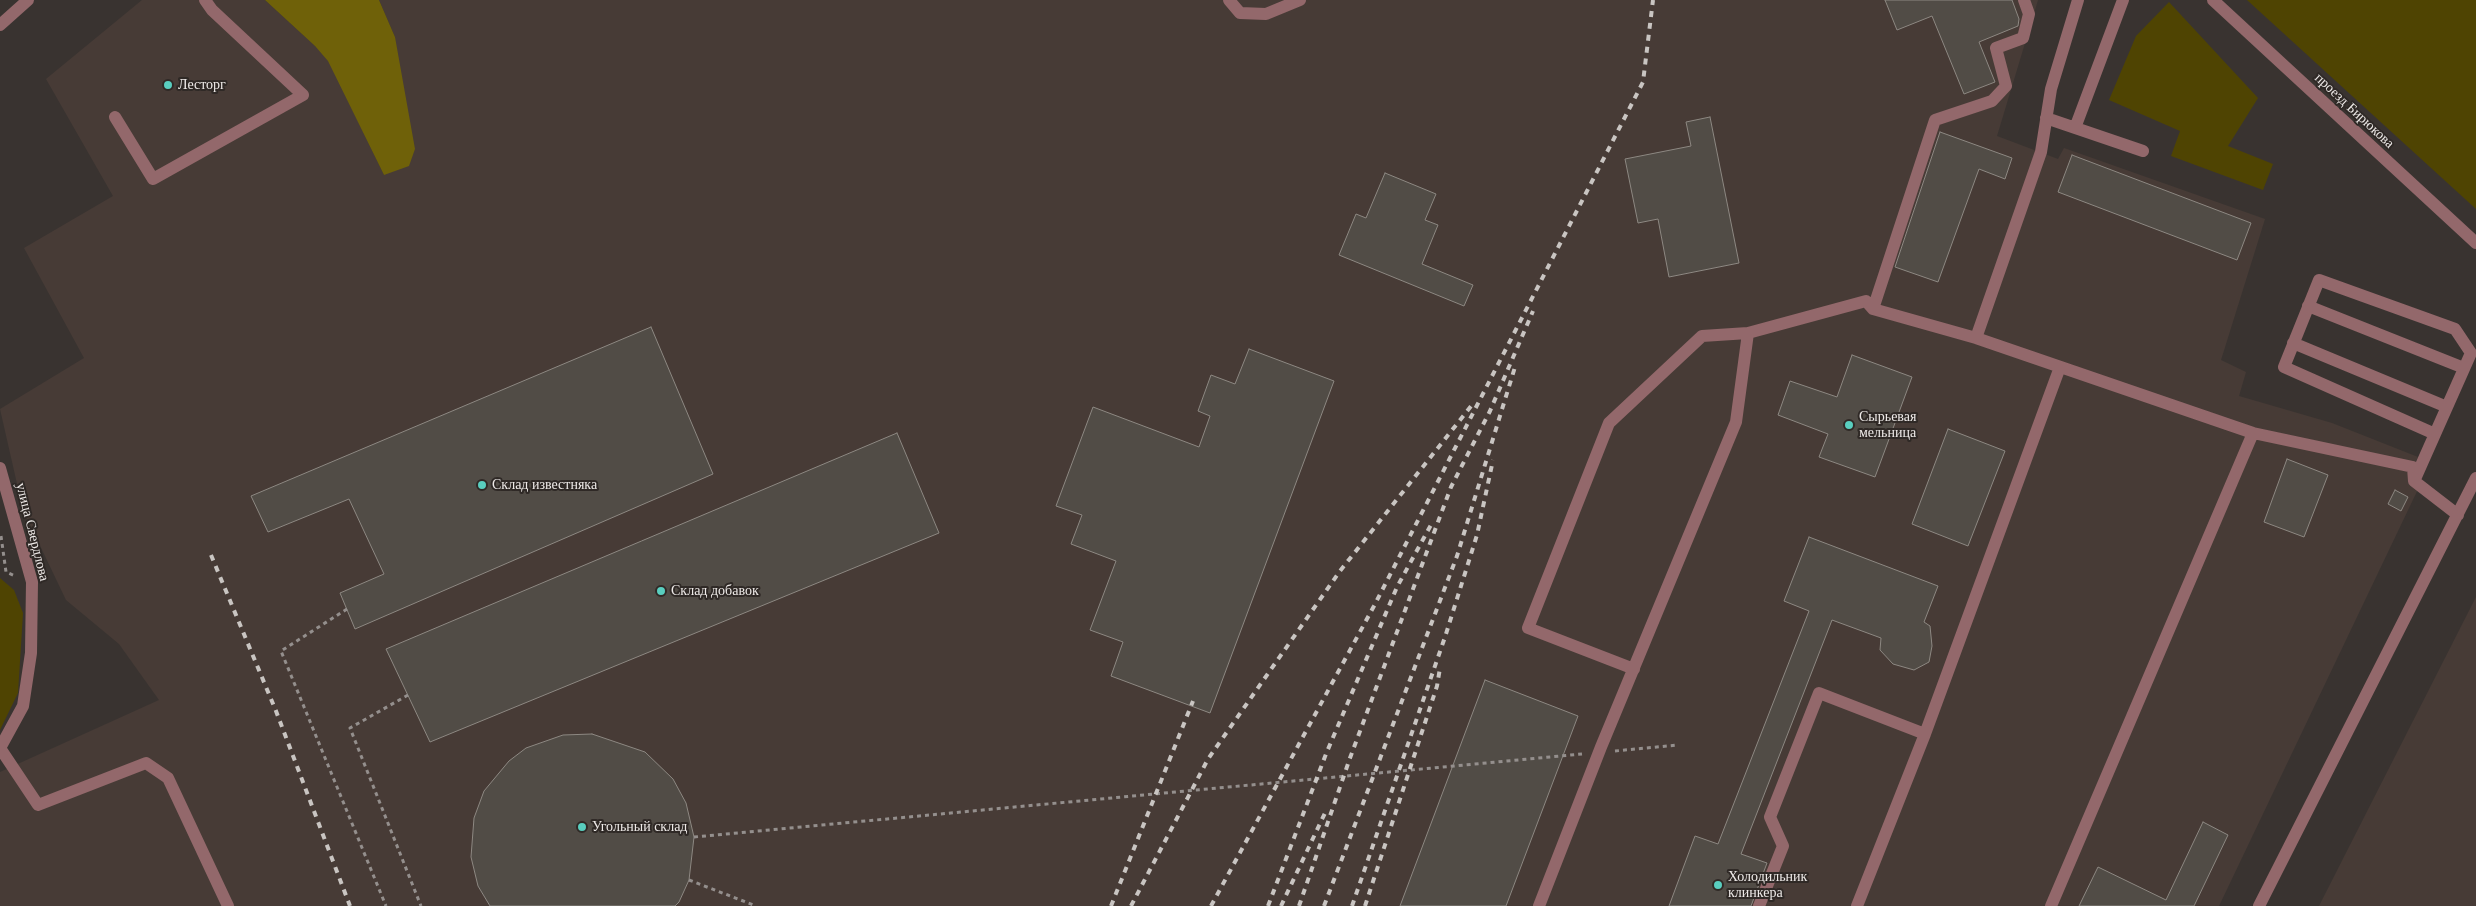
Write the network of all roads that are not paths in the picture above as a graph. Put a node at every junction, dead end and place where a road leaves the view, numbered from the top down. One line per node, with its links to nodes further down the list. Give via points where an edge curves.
1 (28, 0): 9 (street)
2 (205, 0): 10 (street, via 303,95 152,180)
3 (1229, 0): 4 (street, via 1240,13 1266,14)
4 (1300, 0)
5 (2024, 0): 16 (street, via 2029,14 2023,38 1996,48 2006,86 1992,101 1935,120)
6 (2078, 0): 11 (street, via 2051,89)
7 (2123, 0): 12 (street)
8 (2213, 0): 14 (street, проезд Бирюкова)
9 (0, 25)
10 (115, 117)
11 (2046, 118): 12 (street); 18 (street, via 2041,152)
12 (2075, 128): 13 (street)
13 (2144, 151)
14 (2476, 244)
15 (2308, 306): 19 (street); 21 (street); 21 (street, via 2319,280 2454,328 2471,353)
16 (1873, 309): 17 (street, via 1866,301); 18 (street)
17 (1748, 333): 29 (street, via 1736,422); 29 (street, via 1702,336 1608,423 1528,628)
18 (1976, 338): 20 (street)
19 (2293, 343): 22 (street); 24 (street, via 2284,367)
20 (2060, 367): 23 (street); 30 (street)
21 (2464, 368): 22 (street)
22 (2447, 407): 24 (street)
23 (2253, 434): 27 (street, via 2413,466); 36 (street)
24 (2435, 434): 27 (street)
25 (0, 468): 31 (street, улица Свердлова, via 32,582 31,654 23,706)
26 (2476, 478): 28 (street)
27 (2414, 481): 28 (street)
28 (2458, 516): 37 (street)
29 (1634, 669): 33 (street)
30 (1925, 734): 34 (street, via 1819,693 1770,817 1783,846); 35 (street)
31 (0, 748): 32 (street, via 38,805 146,762 168,778)
32 (228, 906)
33 (1538, 906)
34 (1759, 906)
35 (1858, 906)
36 (2051, 906)
37 (2259, 906)

